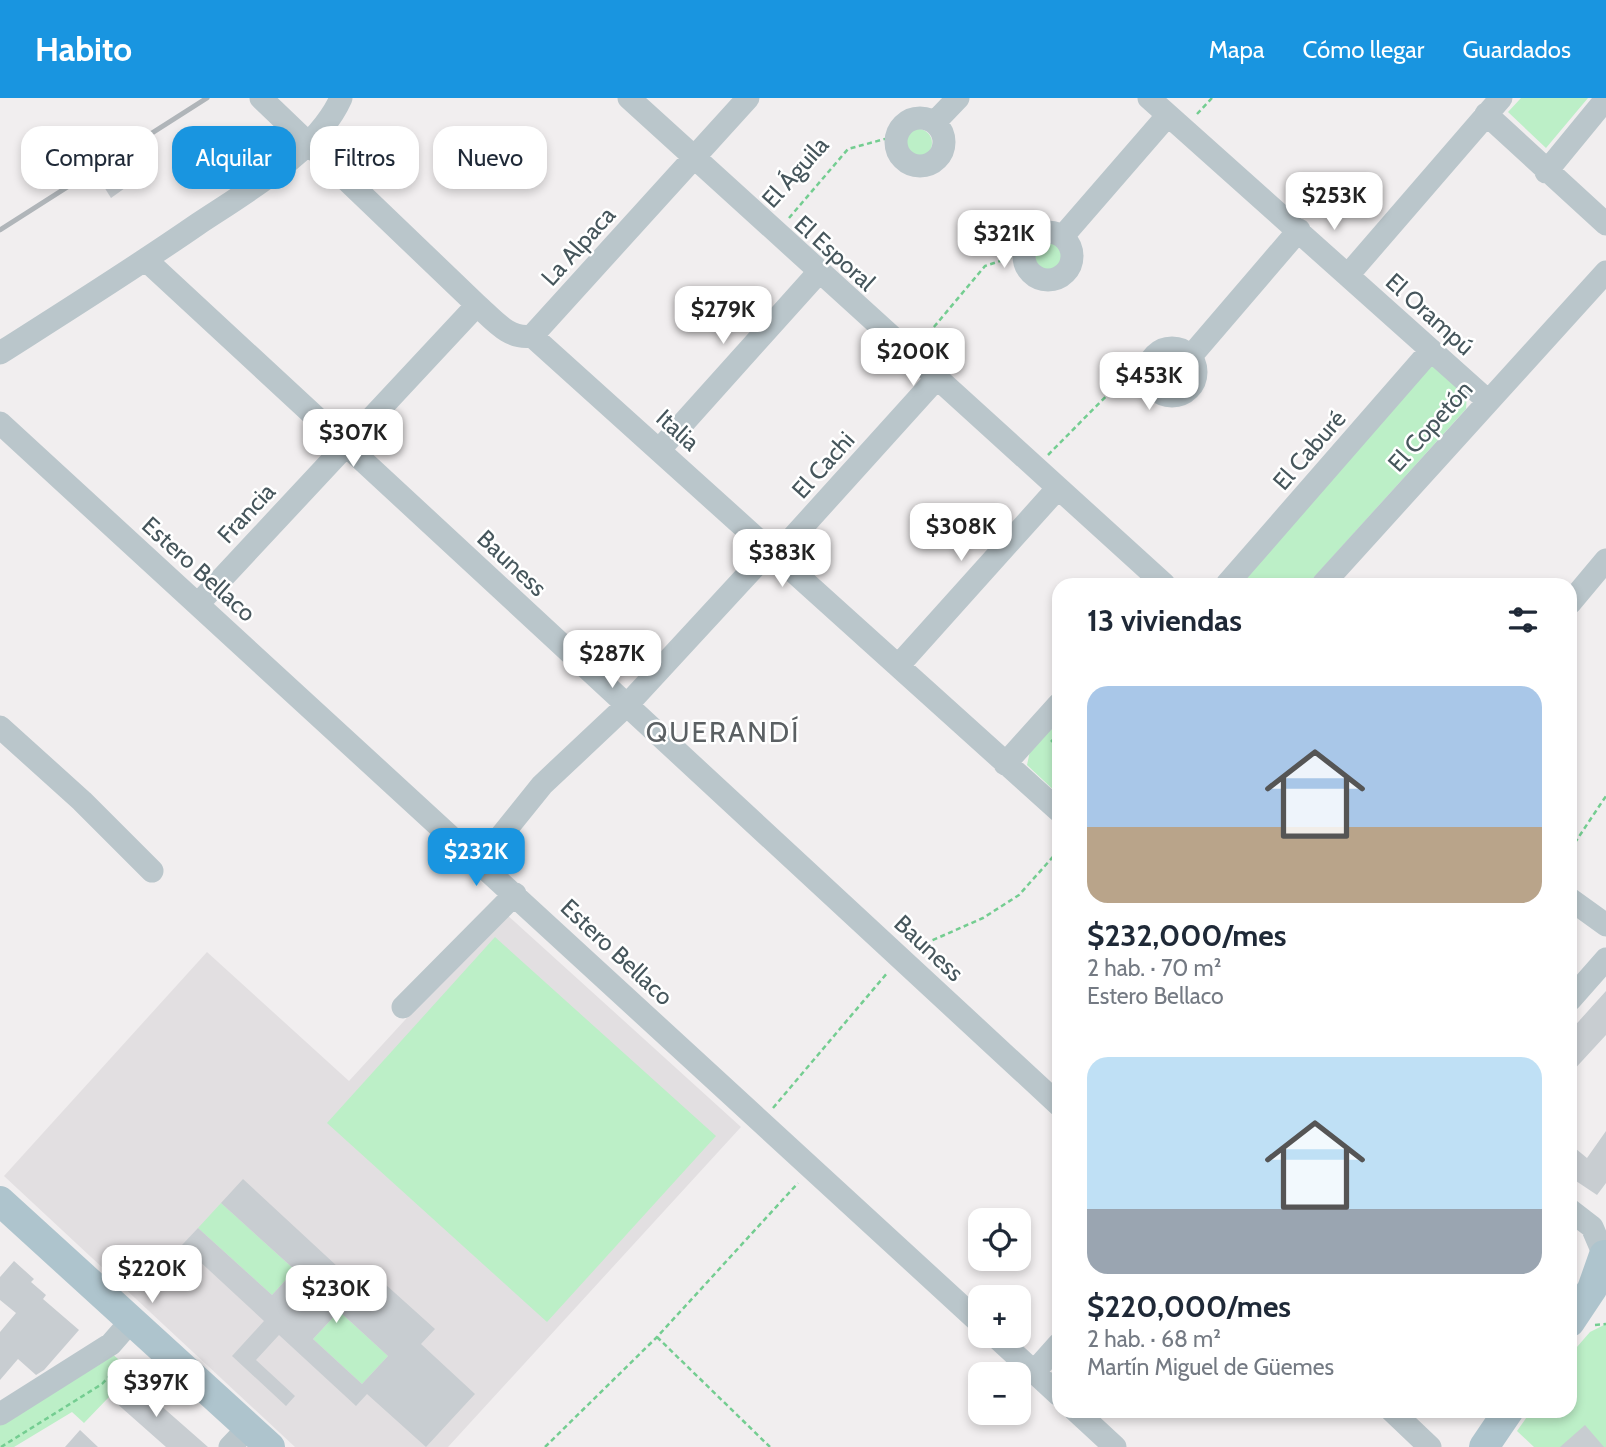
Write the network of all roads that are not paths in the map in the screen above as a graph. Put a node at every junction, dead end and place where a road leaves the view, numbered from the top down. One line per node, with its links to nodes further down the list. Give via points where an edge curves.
1 (261, 98): 11 (street, Italia)
2 (341, 98): 11 (street, via 333,116)
3 (629, 98): 12 (street, El Esporal)
4 (748, 98): 12 (street, La Alpaca)
5 (958, 98): 10 (street)
6 (1149, 98): 9 (street, El Orampú)
7 (1606, 99): 13 (street)
8 (1493, 106): 13 (street); 20 (street)
9 (1168, 115): 15 (street, El Orampú); 16 (street)
10 (935, 122): 10 (street, via 945,144 939,158 932,163 909,164 898,152 899,129 920,117)
11 (309, 144): 17 (street); 21 (street, Italia)
12 (692, 158): 19 (street, El Esporal); 22 (street, La Alpaca)
13 (1546, 172): 14 (street)
14 (1606, 224)
15 (1299, 230): 20 (street, El Orampú); 25 (street)
16 (1063, 236): 16 (street, via 1072,249 1072,265 1062,277 1038,279 1027,268 1024,253 1031,238 1047,232)
17 (146, 260): 24 (street); 29 (street, Bauness)
18 (1606, 271): 27 (street, El Copetón)
19 (818, 273): 26 (street, El Esporal); 30 (street)
20 (1348, 275): 23 (street, El Orampú)
21 (477, 305): 22 (street, Italia, via 510,334); 29 (street, Francia)
22 (532, 336): 30 (street, Italia)
23 (1431, 350): 27 (street, El Orampú); 35 (street, El Caburé)
24 (0, 353)
25 (1191, 356): 25 (street, via 1197,371 1193,387 1171,397 1156,390 1148,376 1151,360 1162,350 1178,348)
26 (936, 379): 31 (street, El Esporal); 32 (street, El Cachi)
27 (1488, 401): 36 (street, El Copetón)
28 (0, 423): 38 (street, Estero Bellaco)
29 (345, 444): 38 (street, Francia); 40 (street, Bauness)
30 (660, 449): 32 (street, Italia)
31 (1057, 489): 34 (street, El Esporal); 39 (street)
32 (775, 552): 39 (street, Italia); 40 (street, El Cachi, via 760,561)
33 (1606, 560): 37 (street)
34 (1157, 578)
35 (1232, 578)
36 (1328, 578)
37 (1577, 595)
38 (198, 604): 45 (street, Estero Bellaco)
39 (898, 666): 43 (street, Italia)
40 (627, 705): 45 (street, El Cachi, via 542,785); 53 (street, Bauness)
41 (1052, 712): 43 (street)
42 (0, 727): 46 (street)
43 (1005, 764): 44 (street, Italia)
44 (1052, 805)
45 (480, 862): 47 (street, Estero Bellaco)
46 (152, 871)
47 (515, 894): 52 (street); 59 (street, Estero Bellaco)
48 (1577, 904): 49 (street)
49 (1606, 925)
50 (1606, 959): 51 (street)
51 (1577, 992)
52 (403, 1007)
53 (1052, 1099)
54 (0, 1201): 61 (main road)
55 (1577, 1216): 57 (street, via 1591,1227)
56 (0, 1226): 61 (main road)
57 (1605, 1255): 58 (main road); 60 (main road)
58 (1577, 1284)
59 (968, 1311)
60 (1577, 1312)
61 (125, 1337): 66 (street); 71 (main road)
62 (1008, 1348): 64 (street)
63 (1052, 1352): 64 (street)
64 (1034, 1372): 65 (street)
65 (1052, 1389)
66 (0, 1414)
67 (1084, 1418): 72 (street)
68 (1399, 1418): 73 (street)
69 (1484, 1418): 74 (main road)
70 (1504, 1418): 75 (main road)
71 (246, 1442)
72 (1115, 1447)
73 (1430, 1447)
74 (1464, 1447)
75 (1484, 1447)

